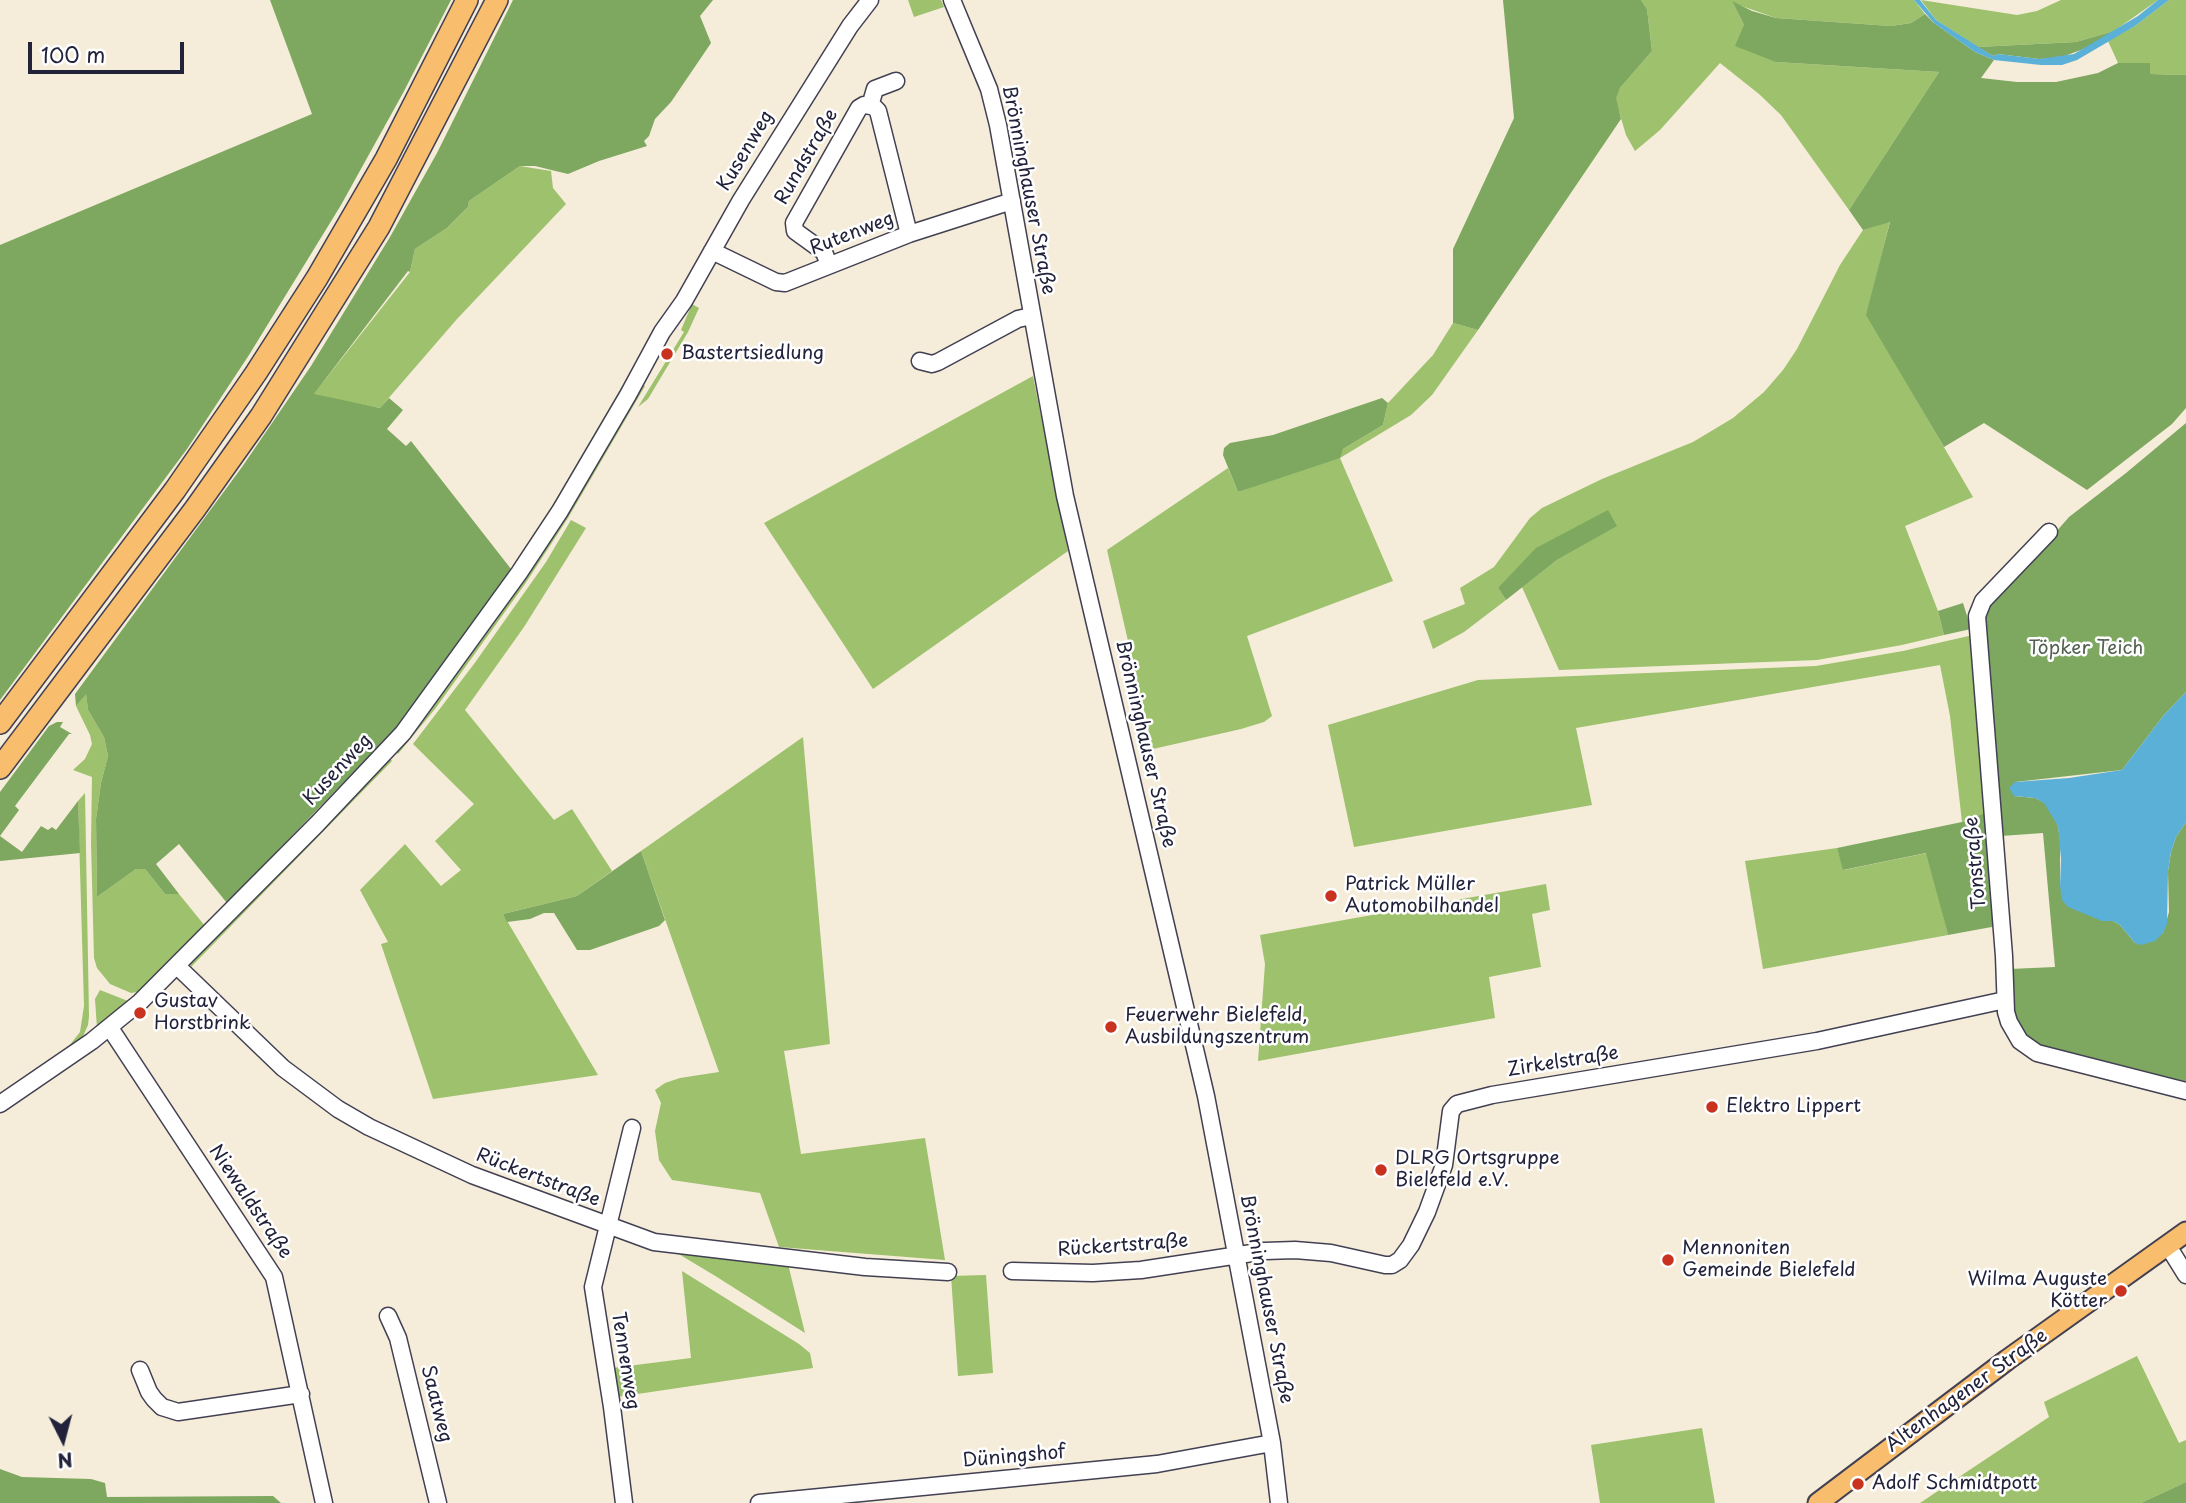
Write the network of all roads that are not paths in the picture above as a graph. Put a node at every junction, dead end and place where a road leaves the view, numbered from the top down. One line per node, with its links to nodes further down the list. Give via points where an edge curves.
1 (467, 0): 16 (highway, via 386,159 256,373 175,490)
2 (497, 0): 17 (highway, via 379,227 261,416)
3 (860, 0): 6 (street, Kusenweg)
4 (870, 0): 6 (street, Kusenweg)
5 (952, 0): 9 (street, Brönninghauser Straße, via 989,89)
6 (850, 26): 11 (street, Kusenweg)
7 (896, 81): 8 (street, Rundstraße, via 875,89)
8 (870, 106): 10 (street, via 878,111); 12 (street, Rundstraße, via 859,108 794,223 795,231 824,251)
9 (1012, 201): 10 (street, Rutenweg); 13 (street, Brönninghauser Straße)
10 (909, 234): 12 (street, Rutenweg)
11 (712, 251): 12 (street, Rutenweg, via 781,284); 18 (street, Kusenweg, via 560,511 403,733)
12 (829, 265)
13 (1031, 316): 14 (street, via 1018,318 938,362); 27 (street, Brönninghauser Straße, via 1065,496 1202,1079)
14 (920, 362)
15 (2049, 532): 19 (street, Tonstraße, via 1983,601 1976,615)
16 (0, 723)
17 (0, 768)
18 (177, 966): 20 (street, Kusenweg); 24 (street, Rückertstraße, via 283,1068 338,1109 472,1175)
19 (2005, 1000): 21 (street, Tonstraße, via 2015,1033 2037,1054); 27 (street, Zirkelstraße, via 1817,1041 1466,1100 1451,1111 1438,1184 1400,1260 1385,1265 1295,1250)
20 (110, 1028): 22 (street, Kusenweg); 33 (street, Niewaldstraße, via 274,1277)
21 (2186, 1091)
22 (0, 1104)
23 (632, 1128): 24 (street, Tennenweg)
24 (608, 1227): 29 (street, Rückertstraße, via 654,1242); 37 (street, Tennenweg, via 593,1287)
25 (2186, 1231): 26 (main road, Altenhagener Straße)
26 (2168, 1246): 30 (street); 40 (main road, Altenhagener Straße)
27 (1237, 1255): 28 (street, Rückertstraße, via 1097,1273); 34 (street, Brönninghauser Straße)
28 (1012, 1271)
29 (948, 1272)
30 (2186, 1275)
31 (387, 1317): 36 (street, Saatweg, via 398,1338)
32 (140, 1370): 33 (street, via 154,1399 178,1412)
33 (301, 1394): 35 (street, Niewaldstraße)
34 (1272, 1443): 38 (street, Düningshof, via 1157,1464); 39 (street, Brönninghauser Straße)
35 (324, 1503)
36 (438, 1503)
37 (625, 1503)
38 (759, 1503)
39 (1279, 1503)
40 (1818, 1503)

